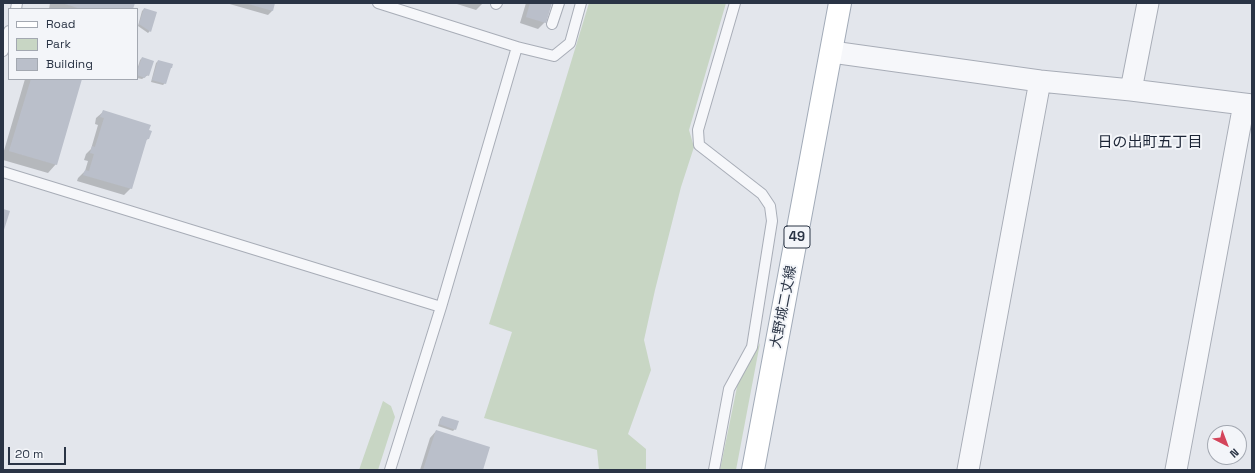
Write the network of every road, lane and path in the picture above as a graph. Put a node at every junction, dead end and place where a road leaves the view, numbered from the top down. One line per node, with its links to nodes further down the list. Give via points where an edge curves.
1 (378, 3): 9 (lane)
2 (559, 3): 7 (lane)
3 (581, 3): 9 (lane, via 570,43 554,56)
4 (735, 3): 18 (lane, via 698,130 700,145 762,194 770,206 772,221 752,347 729,389)
5 (840, 3): 11 (main road, 大野城二丈線 / 49)
6 (1148, 3): 13 (street)
7 (552, 24)
8 (8, 34): 10 (lane)
9 (517, 47): 16 (lane)
10 (3, 51)
11 (832, 52): 12 (street); 19 (main road, 大野城二丈線 / 49)
12 (1040, 80): 13 (street); 20 (street)
13 (1131, 90): 14 (street)
14 (1248, 105): 21 (street)
15 (3, 172): 16 (lane)
16 (441, 307): 17 (lane)
17 (390, 470)
18 (714, 470)
19 (753, 470)
20 (968, 470)
21 (1176, 470)

